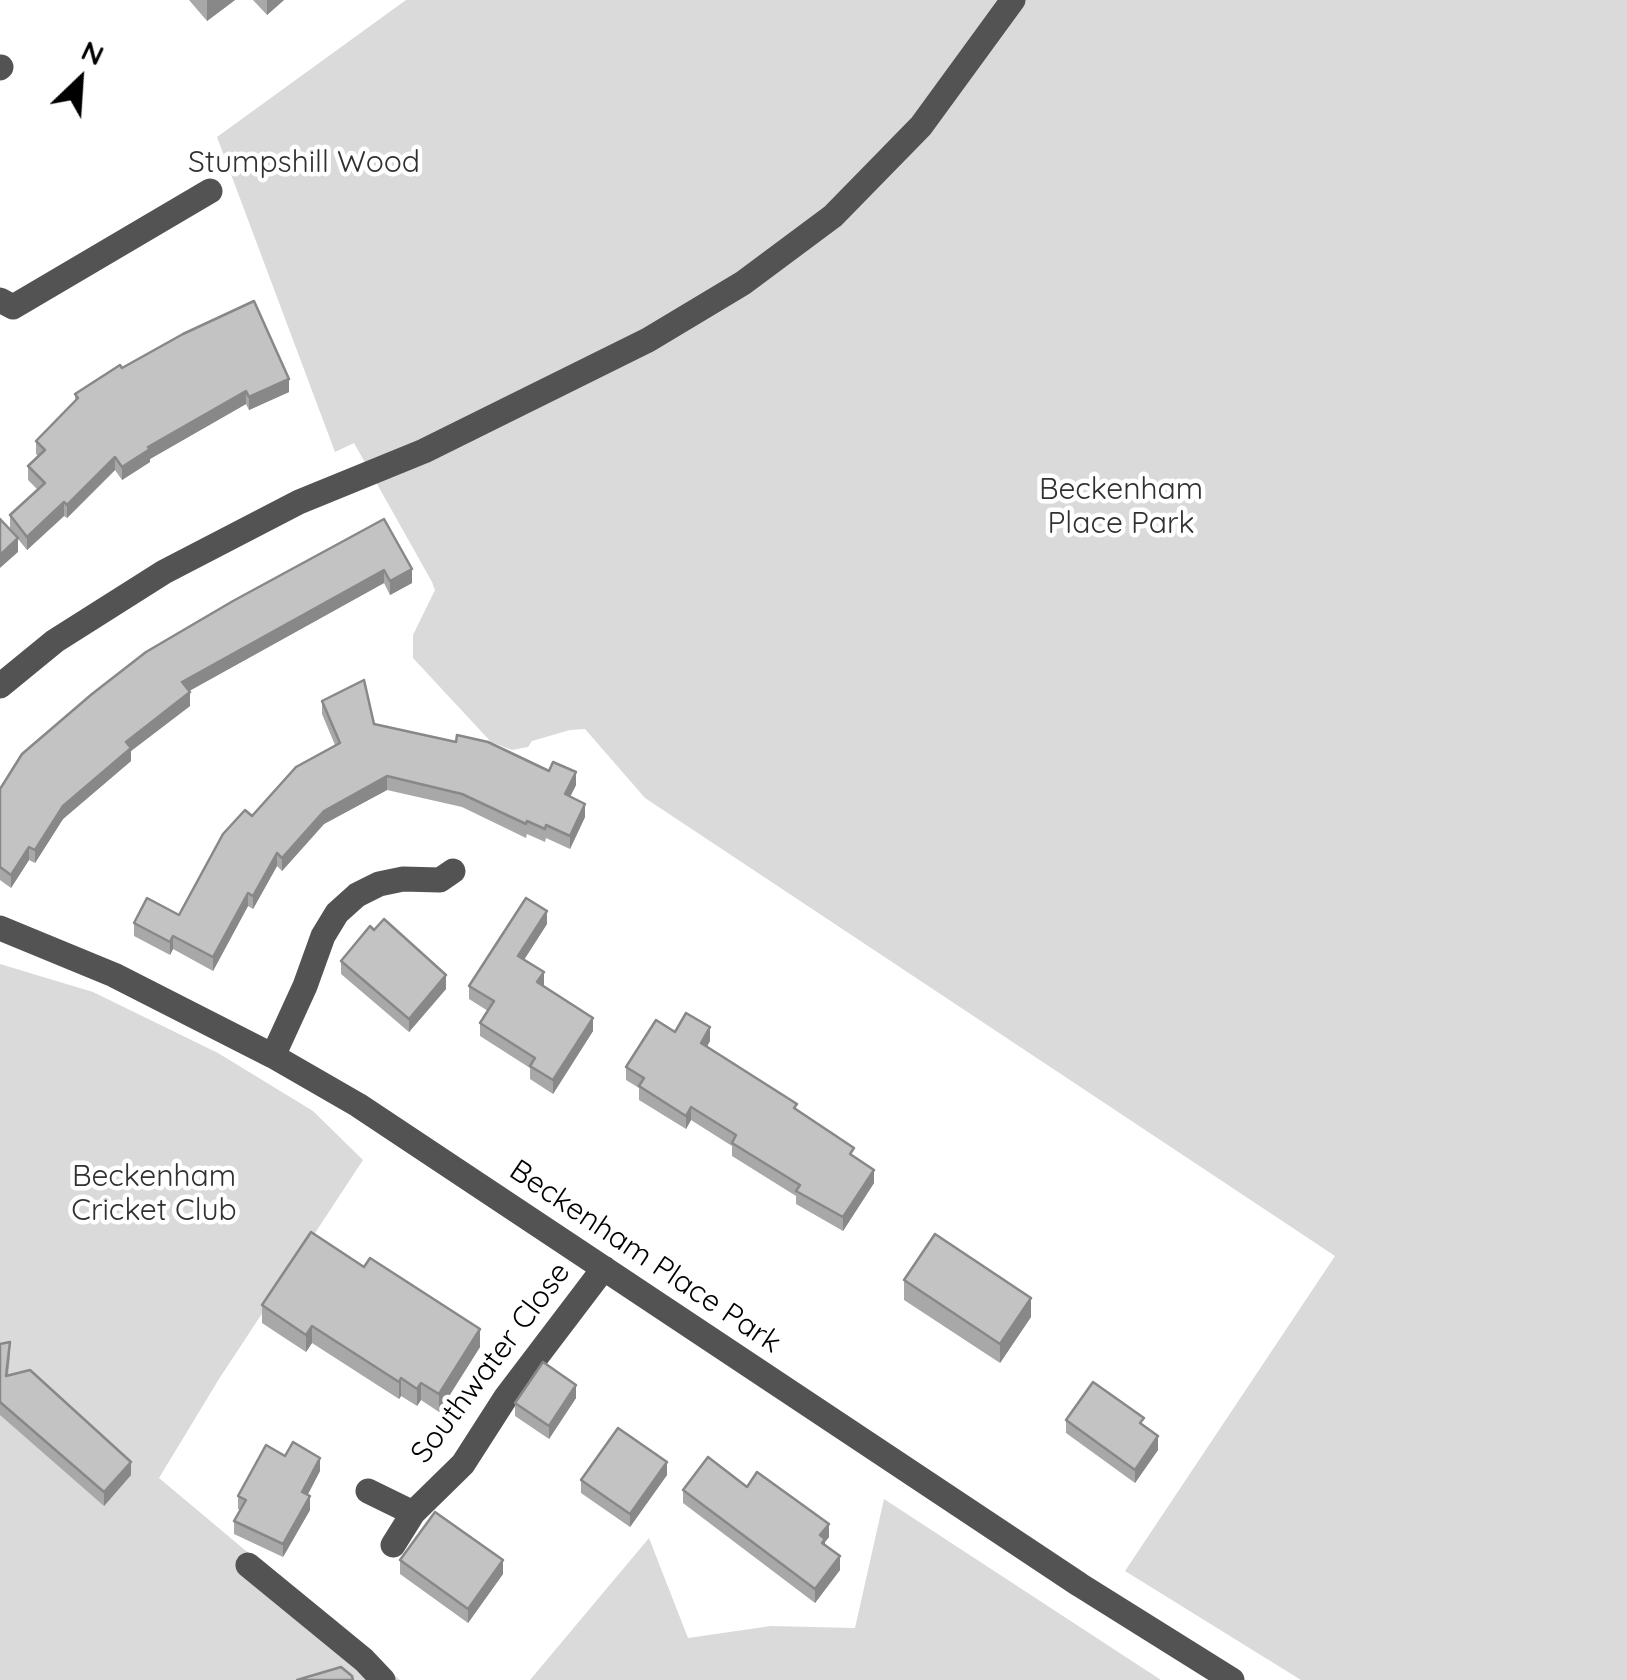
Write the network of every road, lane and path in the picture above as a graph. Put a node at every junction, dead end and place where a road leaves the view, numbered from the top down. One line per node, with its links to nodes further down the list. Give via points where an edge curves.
1 (1012, 0): 4 (street, via 921,126 834,216 743,283 648,340 164,572)
2 (210, 192): 3 (street, via 13,306)
3 (0, 300)
4 (0, 686)
5 (453, 871): 7 (street, via 440,880 379,884 336,913)
6 (0, 928): 7 (street, Beckenham Place Park, via 90,964)
7 (272, 1056): 8 (street, Beckenham Place Park, via 370,1112)
8 (604, 1268): 10 (street, Southwater Close, via 463,1464); 14 (street, Beckenham Place Park)
9 (368, 1491): 10 (street)
10 (413, 1513): 11 (street, Southwater Close)
11 (393, 1545)
12 (248, 1564): 13 (street)
13 (383, 1680)
14 (1232, 1680)

